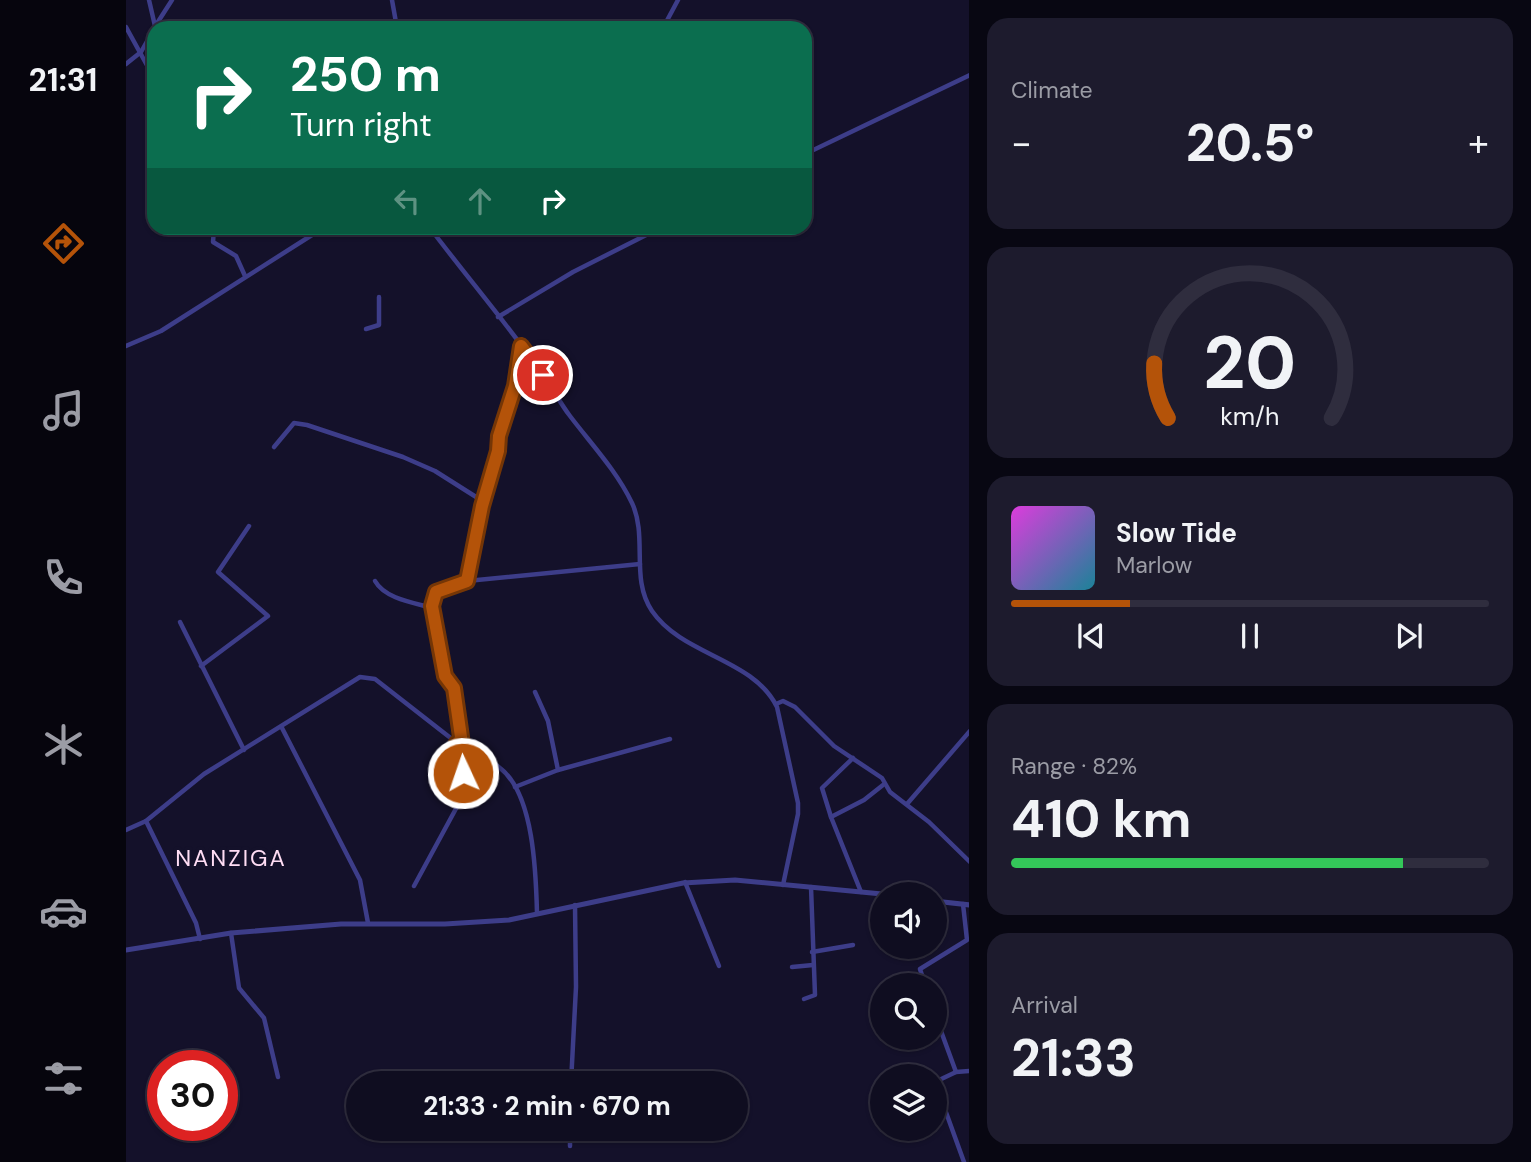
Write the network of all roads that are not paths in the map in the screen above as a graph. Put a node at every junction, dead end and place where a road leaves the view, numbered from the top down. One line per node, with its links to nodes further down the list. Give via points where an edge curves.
1 (149, 0): 5 (street)
2 (172, 0): 6 (street)
3 (392, 0): 7 (street)
4 (678, 0): 8 (street)
5 (154, 21)
6 (159, 21)
7 (396, 21)
8 (667, 21)
9 (126, 27): 11 (street)
10 (147, 42): 11 (street)
11 (141, 52): 12 (street); 13 (street)
12 (126, 64)
13 (147, 64)
14 (969, 75): 15 (street)
15 (812, 151)
16 (214, 235): 20 (street, via 213,242 236,256)
17 (312, 235): 20 (street)
18 (435, 235): 22 (street)
19 (646, 235): 22 (street)
20 (245, 276): 24 (street, via 161,331)
21 (379, 297): 23 (street, via 379,325)
22 (498, 317): 25 (street)
23 (366, 329)
24 (127, 346)
25 (521, 346): 27 (street); 29 (street, via 603,456 633,506)
26 (274, 447): 27 (street, via 293,424 307,425 403,457)
27 (484, 502): 31 (street)
28 (249, 526): 34 (street, via 218,572 268,616)
29 (640, 564): 31 (street); 36 (street, via 644,596 666,627 759,682)
30 (375, 581): 32 (street, via 401,599)
31 (467, 581): 32 (street, via 436,592)
32 (433, 608): 40 (street, via 445,676 454,688)
33 (180, 622): 34 (street)
34 (201, 666): 41 (street)
35 (536, 692): 43 (street, via 548,721)
36 (776, 704): 42 (street, via 783,701 794,707); 52 (street, via 798,814)
37 (282, 728): 40 (street, via 286,721 360,677 375,680); 41 (street); 61 (street, via 360,880)
38 (969, 731): 46 (street)
39 (670, 739): 43 (street)
40 (459, 743): 45 (street, via 501,768); 53 (street, via 465,792)
41 (244, 750): 48 (street, via 187,786)
42 (853, 758): 44 (street, via 882,778); 47 (street, via 822,788)
43 (558, 770): 45 (street)
44 (883, 785): 46 (street); 47 (street)
45 (515, 787): 60 (street, via 528,825)
46 (907, 804): 50 (street)
47 (831, 817): 55 (street)
48 (146, 821): 49 (street); 63 (street)
49 (126, 830)
50 (969, 862)
51 (685, 882): 52 (street, via 735,880); 58 (street); 68 (street)
52 (783, 885): 54 (street)
53 (414, 886)
54 (811, 887): 55 (street); 66 (street)
55 (861, 892): 56 (street)
56 (870, 893)
57 (947, 903): 59 (street)
58 (575, 905): 60 (street); 73 (street)
59 (966, 905): 70 (street, via 967,940 920,969)
60 (537, 913): 61 (street, via 452,924)
61 (368, 923): 62 (street)
62 (230, 933): 63 (street); 76 (street, via 239,988 264,1017)
63 (200, 939): 65 (street)
64 (853, 944): 66 (street)
65 (126, 950)
66 (813, 952): 67 (street)
67 (813, 965): 69 (street); 71 (street, via 815,995)
68 (719, 966)
69 (792, 967)
70 (921, 973)
71 (804, 999)
72 (947, 1047): 74 (street)
73 (571, 1071)
74 (956, 1072): 75 (street); 79 (street, via 935,1082)
75 (969, 1072)
76 (278, 1077)
77 (570, 1141): 78 (street)
78 (570, 1146)
79 (964, 1162)

